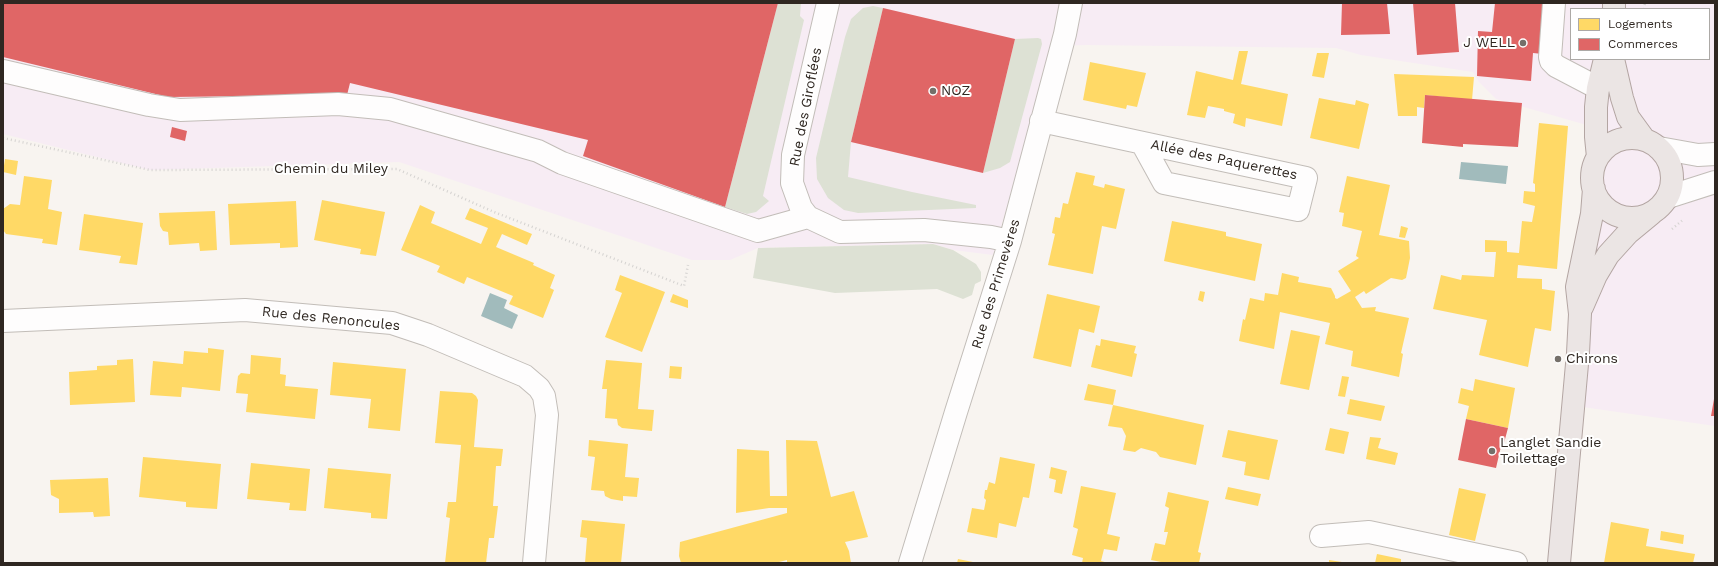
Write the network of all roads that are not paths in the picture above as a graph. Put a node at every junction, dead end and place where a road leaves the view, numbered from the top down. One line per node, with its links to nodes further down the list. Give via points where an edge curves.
1 (828, 3): 16 (street, Rue des Giroflées, via 793,155 792,183 801,208)
2 (1071, 3): 8 (street, Rue des Primevères)
3 (1554, 3): 7 (street, via 1551,61)
4 (1605, 60): 7 (main road)
5 (1613, 60): 10 (main road, via 1628,117)
6 (3, 71): 16 (street, via 180,110 338,104 390,109 538,151 562,163 758,231)
7 (1598, 88): 12 (main road)
8 (1041, 121): 9 (street, Allée des Paquerettes); 17 (street, Rue des Primevères)
9 (1142, 143): 9 (street, Allée des Paquerettes, via 1306,178 1298,210 1164,183)
10 (1652, 144): 11 (street, via 1698,155); 12 (main road, via 1631,138 1618,140 1606,147); 15 (main road, via 1666,156 1673,176 1672,187)
11 (1715, 154)
12 (1598, 157): 14 (main road, via 1593,167)
13 (1715, 182): 15 (street)
14 (1594, 188): 15 (main road, via 1599,200 1607,209 1618,215 1642,216); 18 (main road, via 1592,214 1577,287)
15 (1660, 204): 18 (main road, via 1608,255 1596,275)
16 (808, 217): 17 (street, via 840,232 924,230)
17 (1010, 241): 22 (street, Rue des Primevères)
18 (1580, 314): 24 (main road)
19 (3, 321): 21 (street, Rue des Renoncules, via 246,310 385,322 428,335 525,376 544,396 547,415)
20 (1321, 536): 23 (street, via 1369,532)
21 (534, 563)
22 (910, 563)
23 (1516, 563)
24 (1559, 563)

